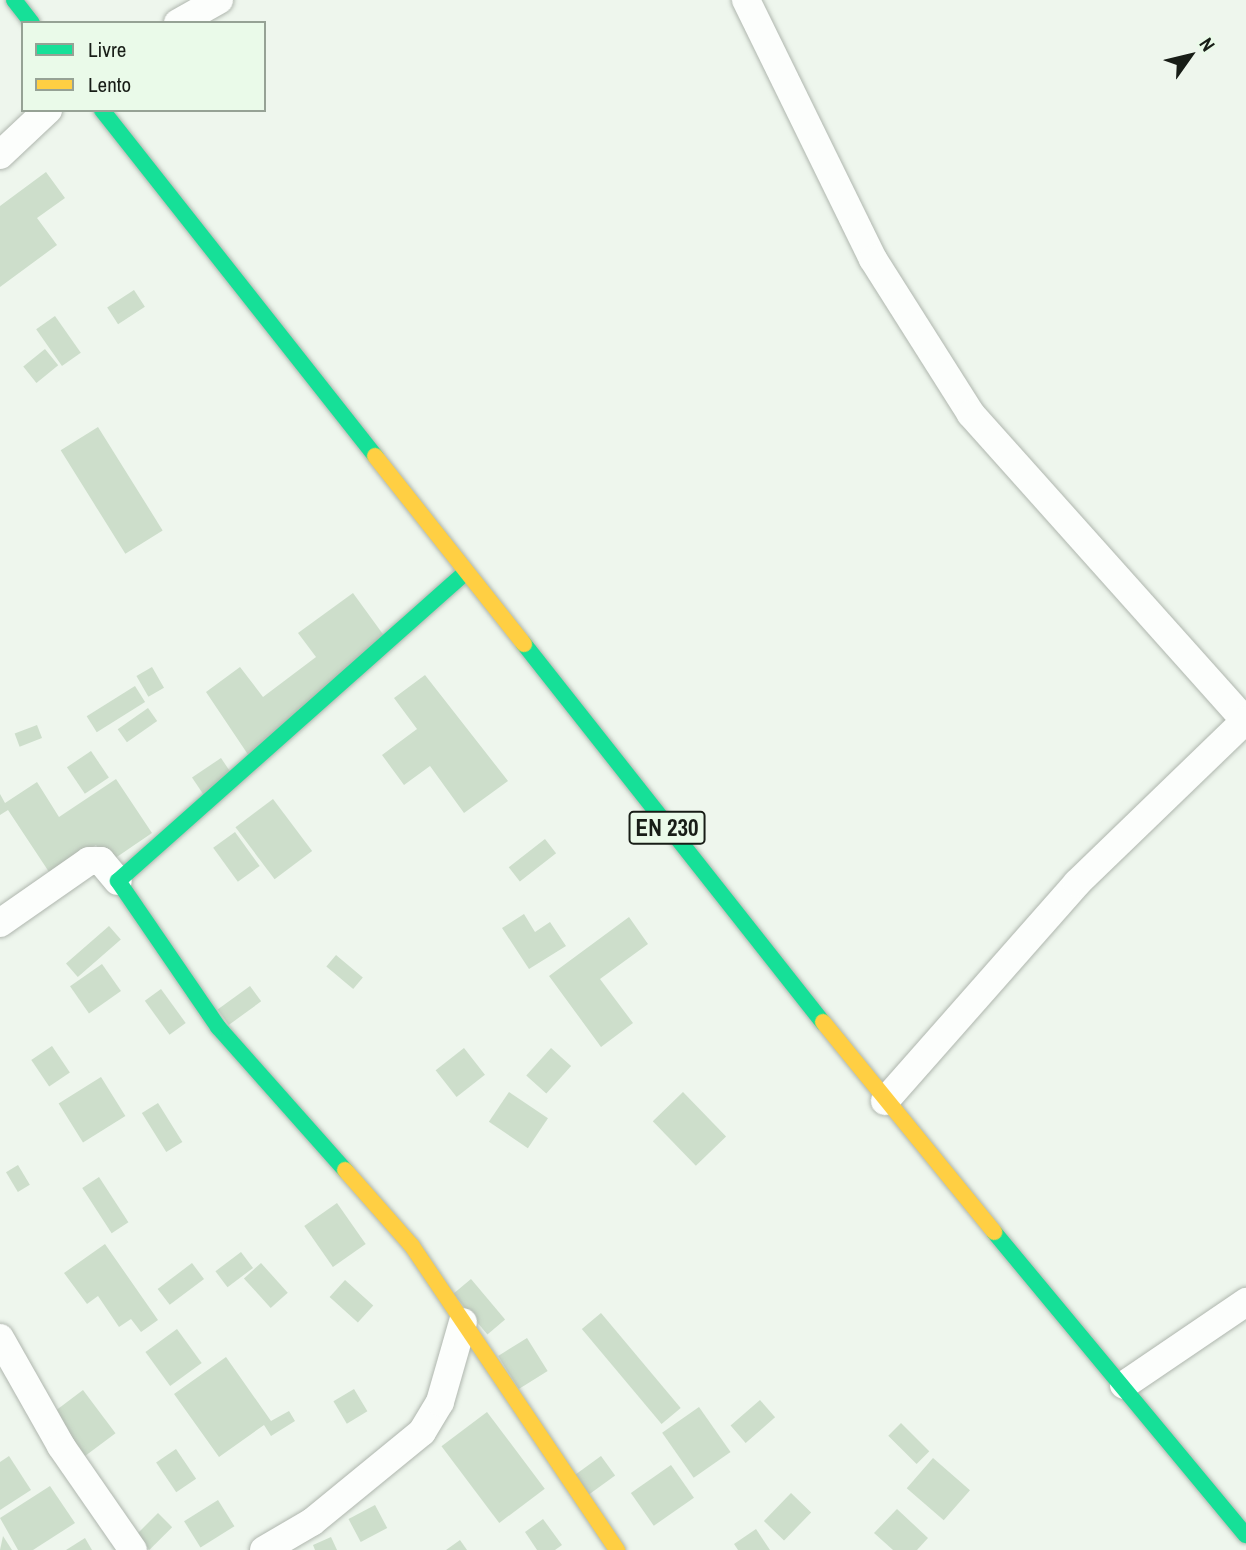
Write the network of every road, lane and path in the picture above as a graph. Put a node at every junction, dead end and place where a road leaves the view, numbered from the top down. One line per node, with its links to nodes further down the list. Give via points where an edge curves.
1 (14, 0): 4 (main road)
2 (219, 0): 5 (street)
3 (746, 0): 10 (street, via 873,259 971,414)
4 (30, 21)
5 (182, 21)
6 (46, 112): 8 (street)
7 (104, 112): 9 (main road, EN 230)
8 (0, 155)
9 (464, 574): 11 (main road); 13 (main road, EN 230)
10 (1245, 721): 13 (street, via 1076,883)
11 (118, 881): 12 (street, via 101,861 89,862); 15 (main road, via 218,1027 412,1246)
12 (0, 923)
13 (884, 1101): 17 (main road, EN 230)
14 (1246, 1302): 17 (street)
15 (463, 1322): 20 (street, via 440,1402 422,1432 312,1522); 21 (main road)
16 (0, 1338): 19 (street, via 61,1446)
17 (1124, 1385): 18 (main road, EN 230)
18 (1246, 1535)
19 (133, 1550)
20 (264, 1550)
21 (617, 1550)

